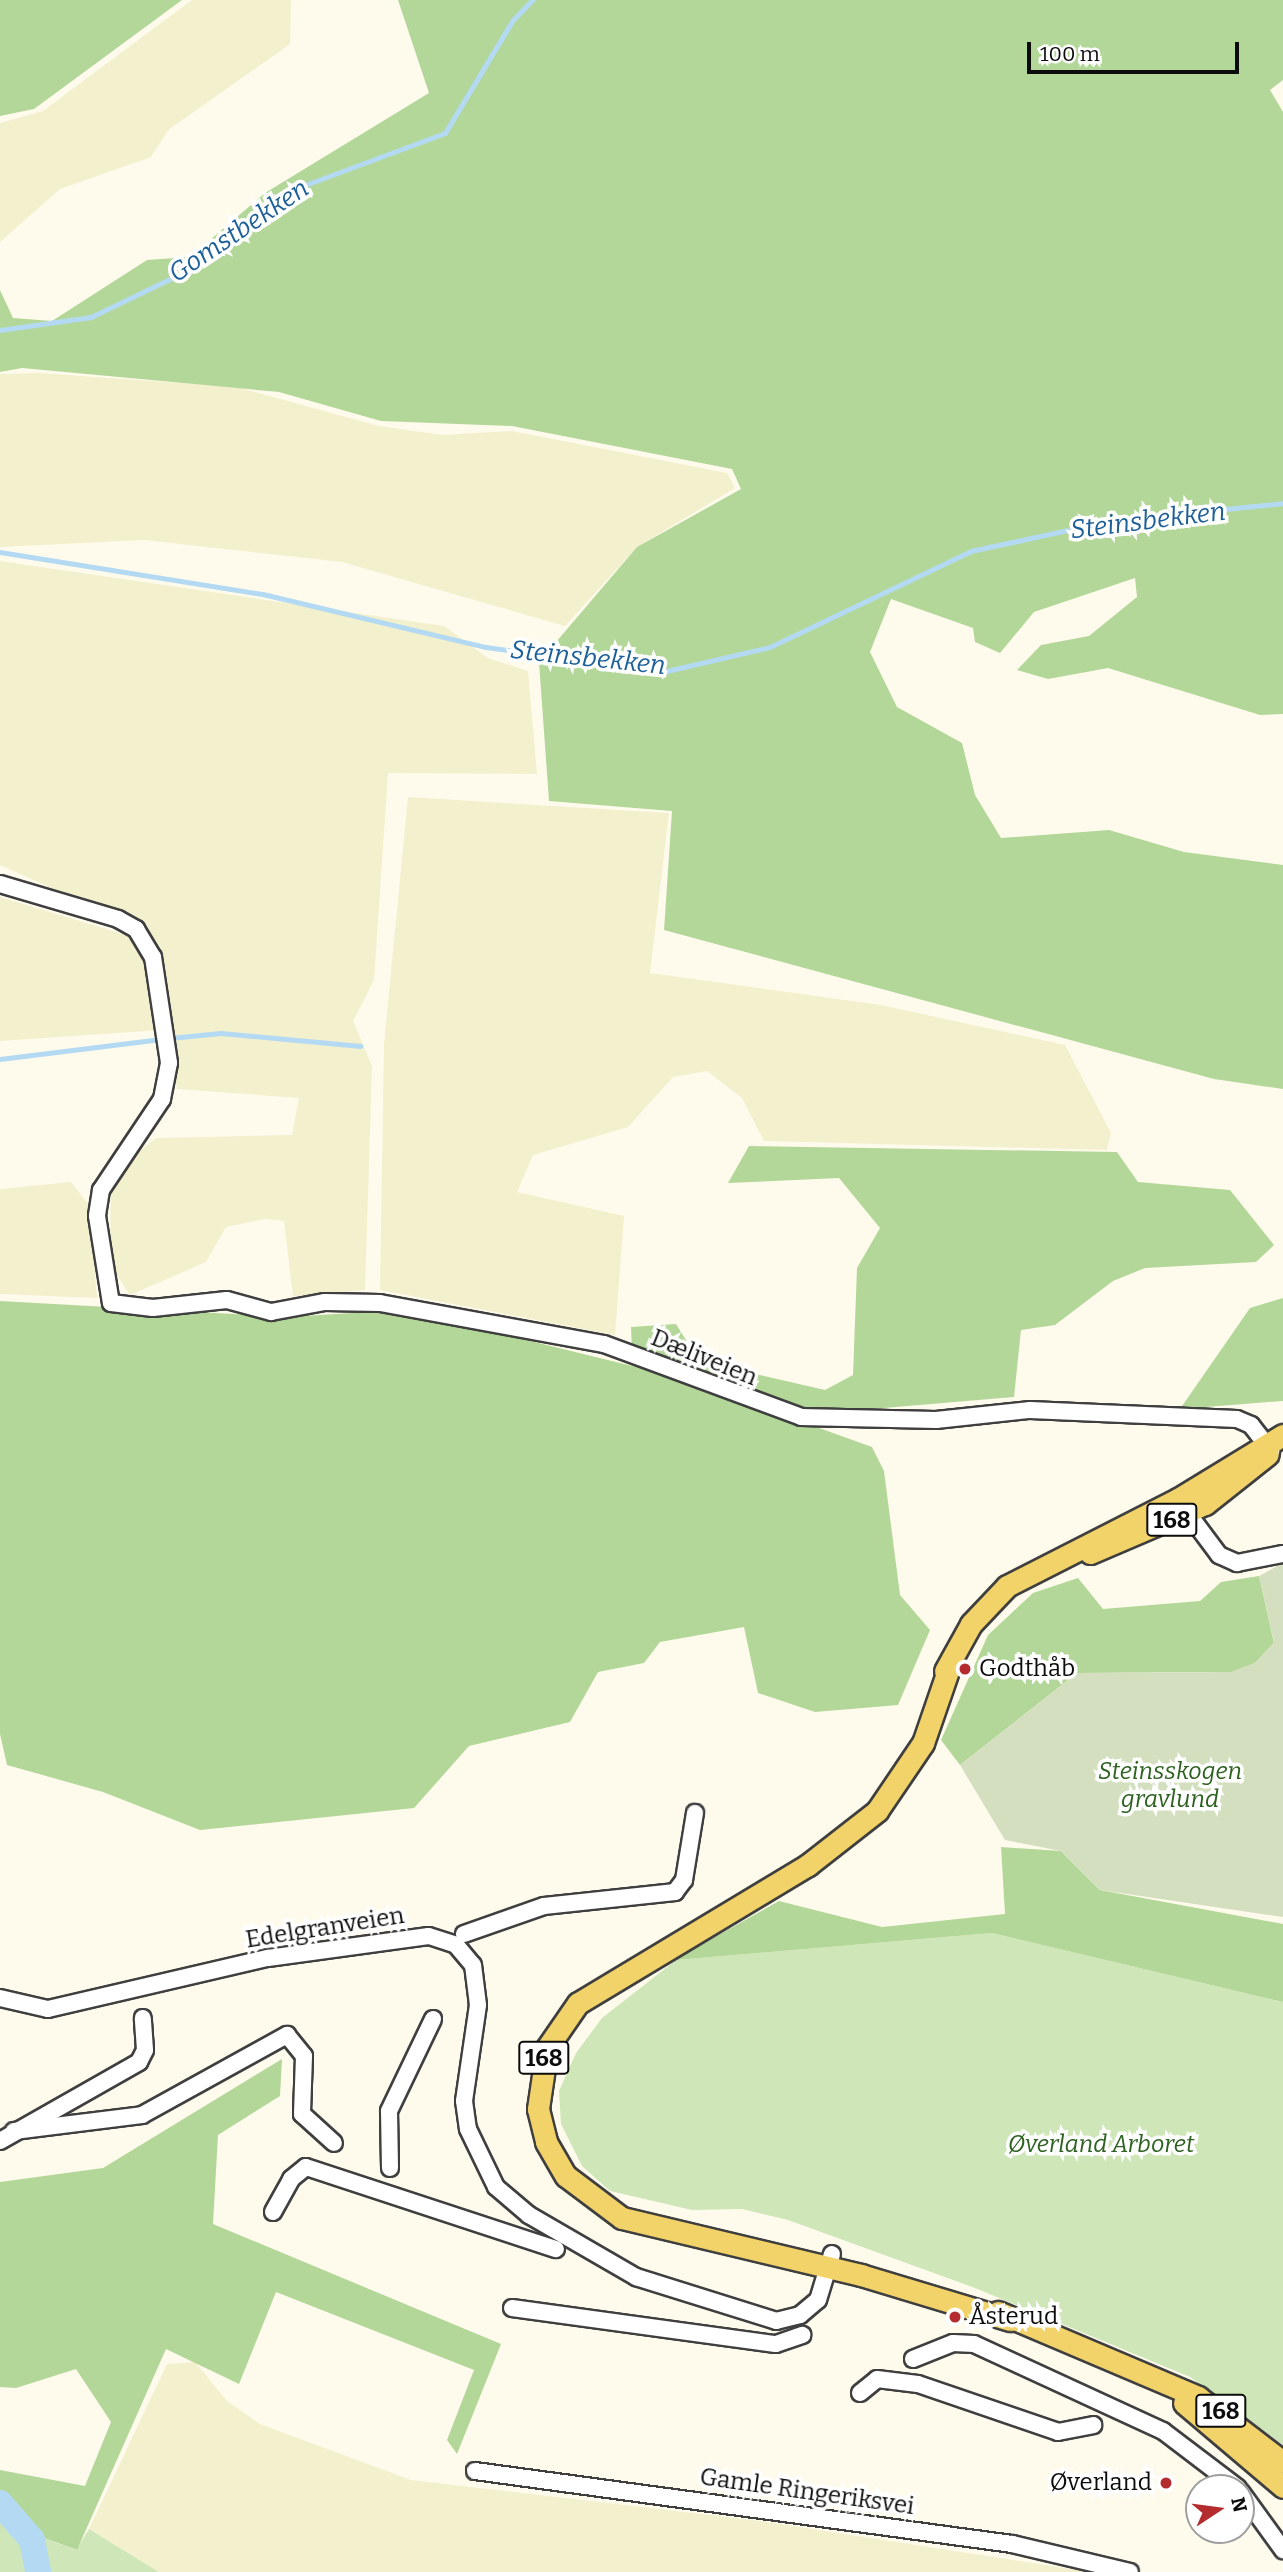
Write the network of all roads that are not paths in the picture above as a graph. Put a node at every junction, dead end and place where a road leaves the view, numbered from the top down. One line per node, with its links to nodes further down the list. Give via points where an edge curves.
1 (0, 884): 2 (street, Dæliveien, via 118,919 136,929 153,957 167,1081 162,1099 101,1190 97,1216 111,1303 153,1308 227,1300 271,1312 325,1302 380,1303 583,1339 667,1363 801,1417 895,1421 1042,1410 1237,1419)
2 (1276, 1442): 3 (main road, 168)
3 (1182, 1506): 4 (street, via 1209,1546 1237,1563); 16 (main road, 168, via 1040,1567 991,1601 953,1659 946,1692 895,1790 842,1841 578,2003 555,2030 539,2081 546,2142 566,2176 590,2199 647,2227)
4 (1283, 1554)
5 (695, 1813): 6 (street, via 684,1880 675,1892 544,1906)
6 (464, 1934)
7 (0, 1998): 16 (street, Edelgranveien, via 48,2009 268,1958 429,1936 456,1945 473,1965 478,2005 464,2101 468,2129 490,2178 512,2201 636,2277 760,2319 787,2320 807,2311 822,2292)
8 (143, 2018): 10 (street, via 145,2050 139,2062)
9 (433, 2019): 13 (street, via 389,2111)
10 (14, 2131): 11 (street); 12 (street, via 142,2115 287,2035 304,2056 302,2113)
11 (0, 2141)
12 (334, 2143)
13 (390, 2168)
14 (273, 2212): 15 (street, via 291,2179 306,2167)
15 (556, 2249)
16 (831, 2260): 20 (main road, 168, via 939,2287)
17 (512, 2308): 18 (street, via 776,2344)
18 (802, 2335)
19 (913, 2359): 25 (street, via 953,2343 974,2344 1163,2431)
20 (1150, 2376): 23 (main road, 168, via 1218,2409); 26 (main road, 168)
21 (860, 2393): 22 (street, via 877,2379 918,2384 1058,2432)
22 (1093, 2425)
23 (1283, 2462)
24 (475, 2471): 29 (street, Gamle Ringeriksvei, via 1012,2544)
25 (1218, 2474)
26 (1283, 2487)
27 (1255, 2512): 28 (street)
28 (1283, 2550)
29 (1130, 2572)

